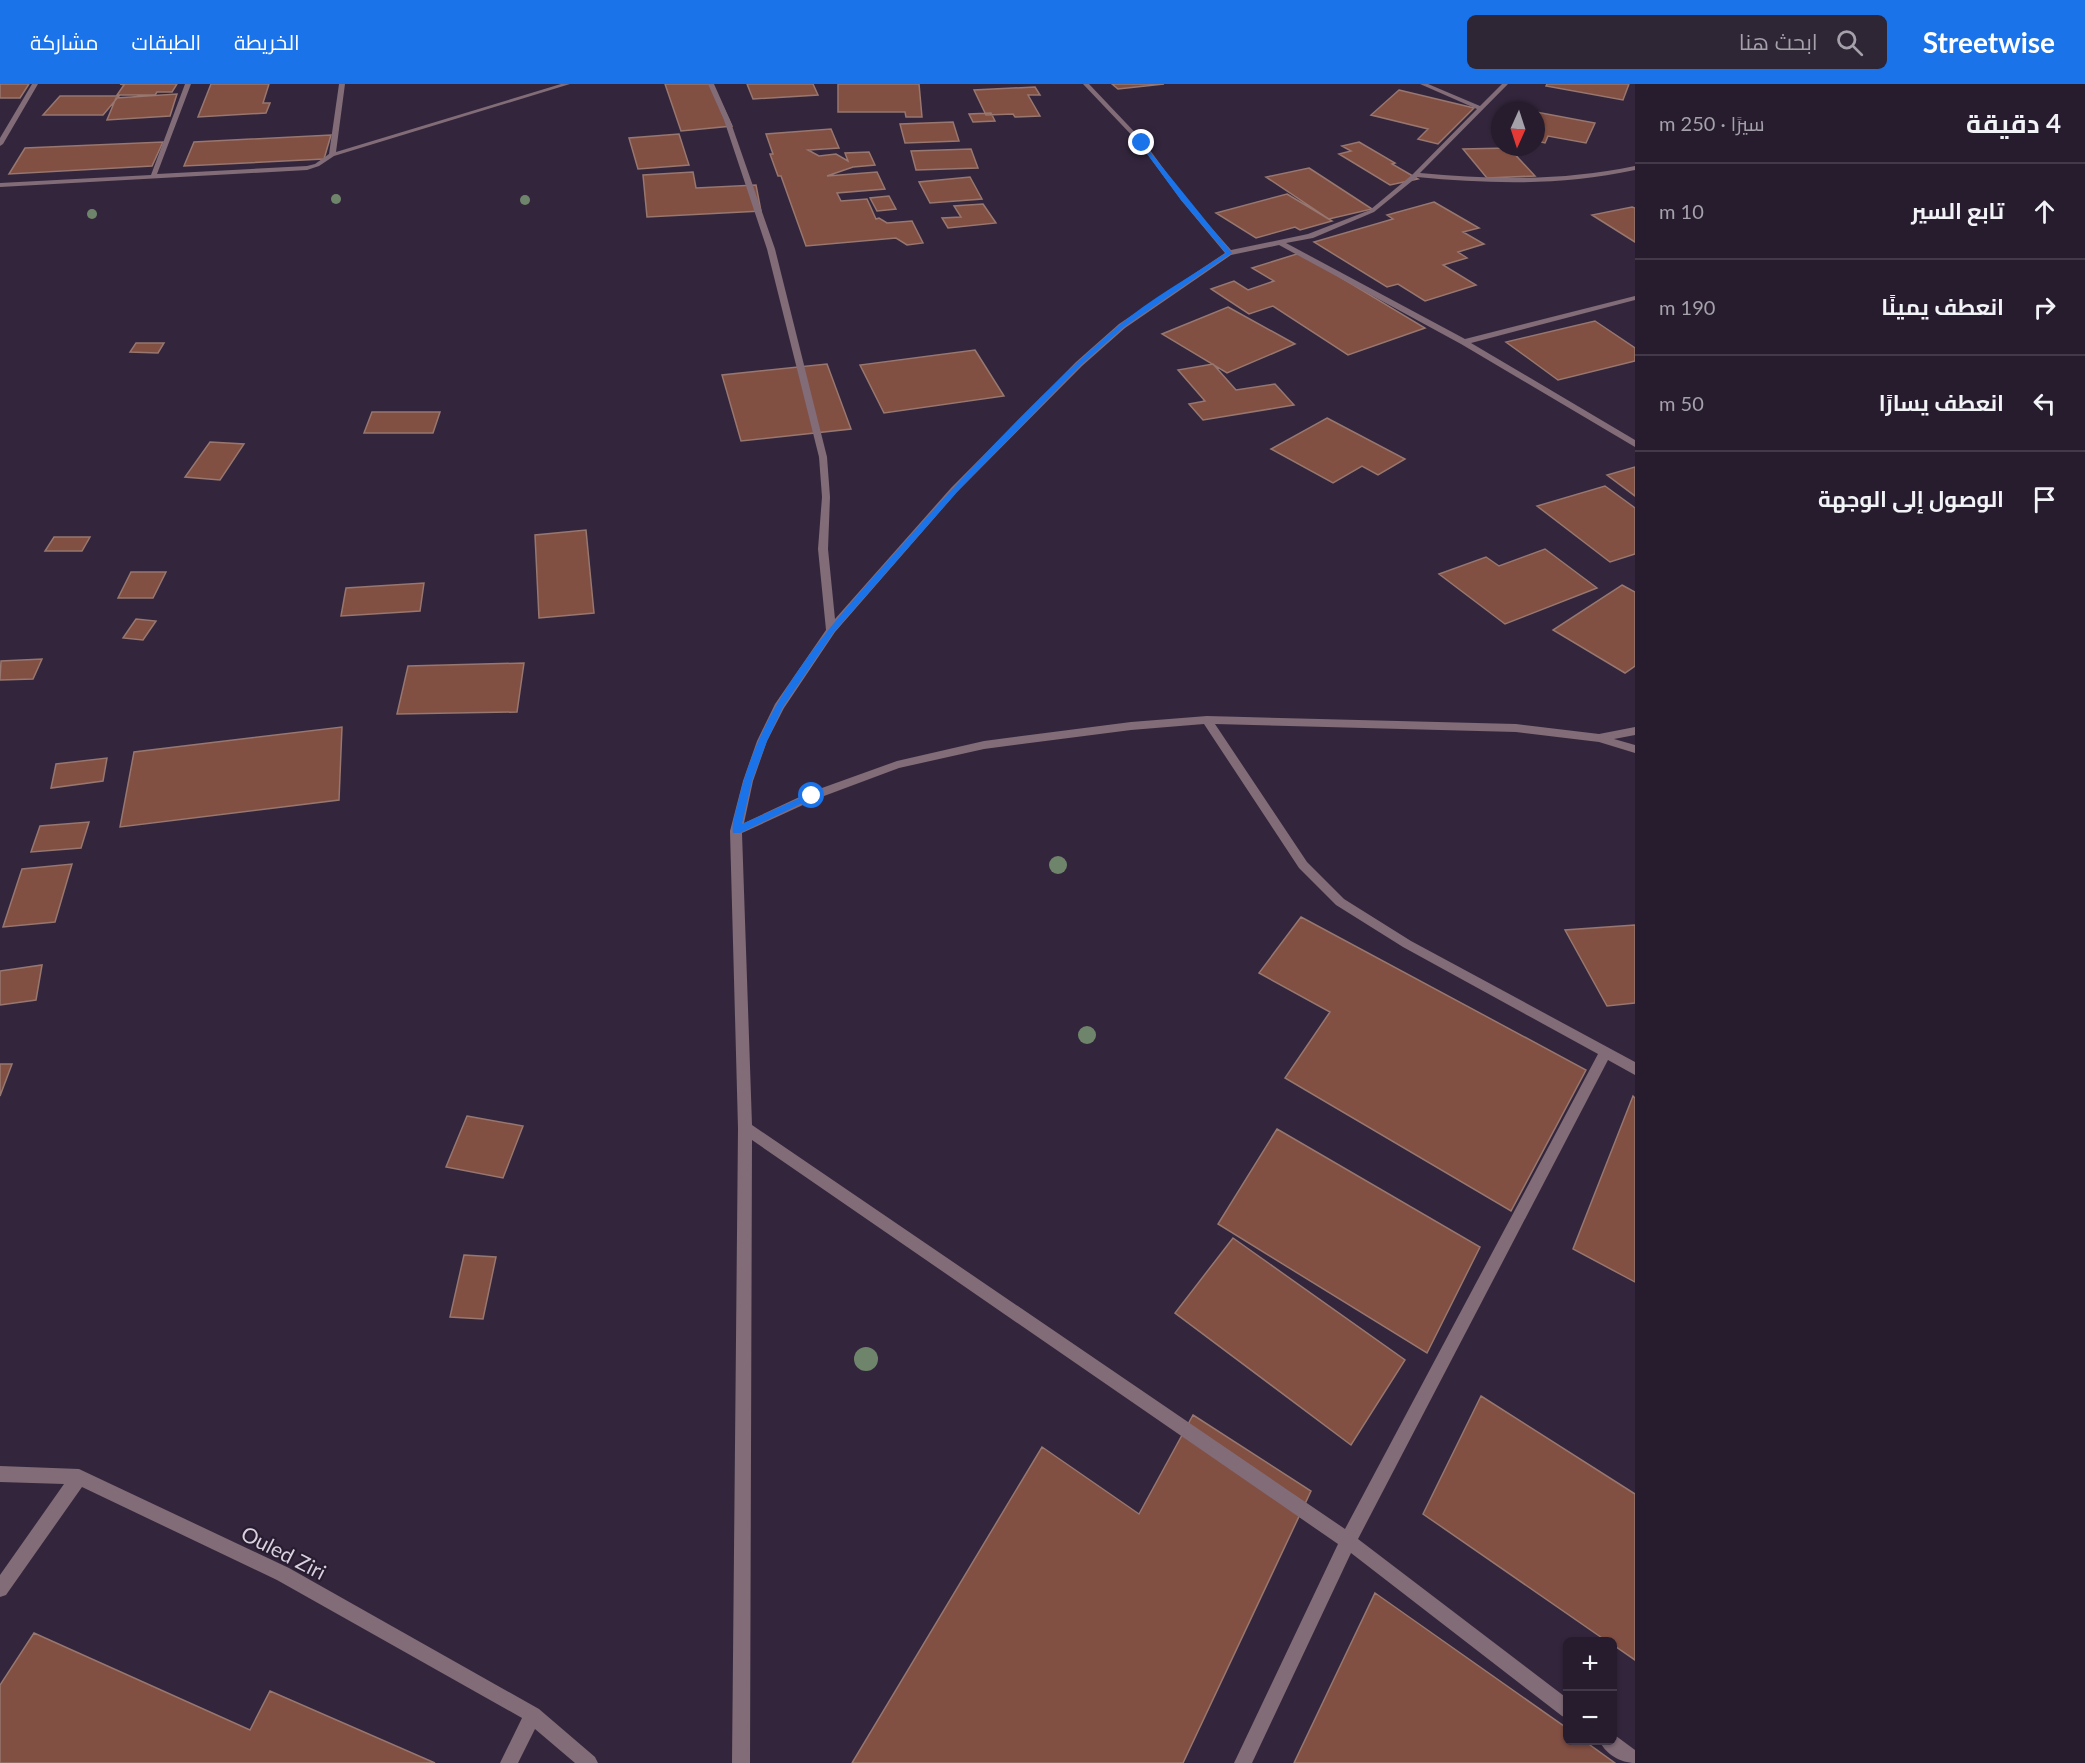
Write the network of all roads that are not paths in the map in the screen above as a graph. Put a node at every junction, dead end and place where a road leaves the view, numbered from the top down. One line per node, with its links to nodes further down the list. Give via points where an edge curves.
1 (35, 84): 10 (street)
2 (188, 84): 14 (street)
3 (342, 84): 11 (street)
4 (567, 84): 11 (street)
5 (711, 84): 21 (street, via 771,249 823,457 823,549)
6 (1086, 84): 17 (street, via 1142,143)
7 (1423, 84): 9 (street)
8 (1505, 84): 9 (street)
9 (1480, 108): 13 (street)
10 (0, 144)
11 (332, 155): 14 (street, via 317,165 293,170)
12 (1635, 168): 13 (street, via 1576,180 1534,182)
13 (1415, 175): 16 (street, via 1363,216)
14 (153, 177): 15 (street)
15 (0, 184)
16 (1282, 244): 17 (street); 19 (street)
17 (1229, 253): 21 (street, via 1122,326 1079,364 954,490)
18 (1635, 298): 19 (street)
19 (1464, 342): 20 (street)
20 (1635, 444)
21 (831, 630): 26 (street, via 779,706 762,741)
22 (1207, 720): 24 (street, via 1516,728); 26 (street, via 984,745 897,765 812,796); 27 (street, via 1303,865 1340,902 1407,944)
23 (1635, 731): 24 (street)
24 (1599, 738): 25 (street)
25 (1635, 748)
26 (736, 831): 29 (street)
27 (1606, 1052): 28 (street); 32 (street)
28 (1635, 1069)
29 (745, 1128): 32 (street); 40 (street)
30 (0, 1474): 31 (street, Ouled Ziri)
31 (79, 1477): 33 (street); 35 (street, Ouled Ziri, via 283,1574)
32 (1348, 1541): 34 (street); 41 (street)
33 (0, 1589)
34 (1563, 1706)
35 (532, 1714): 38 (street); 39 (street, Ouled Ziri)
36 (1614, 1745): 37 (street)
37 (1635, 1761)
38 (509, 1763)
39 (590, 1763)
40 (741, 1763)
41 (1243, 1763)

